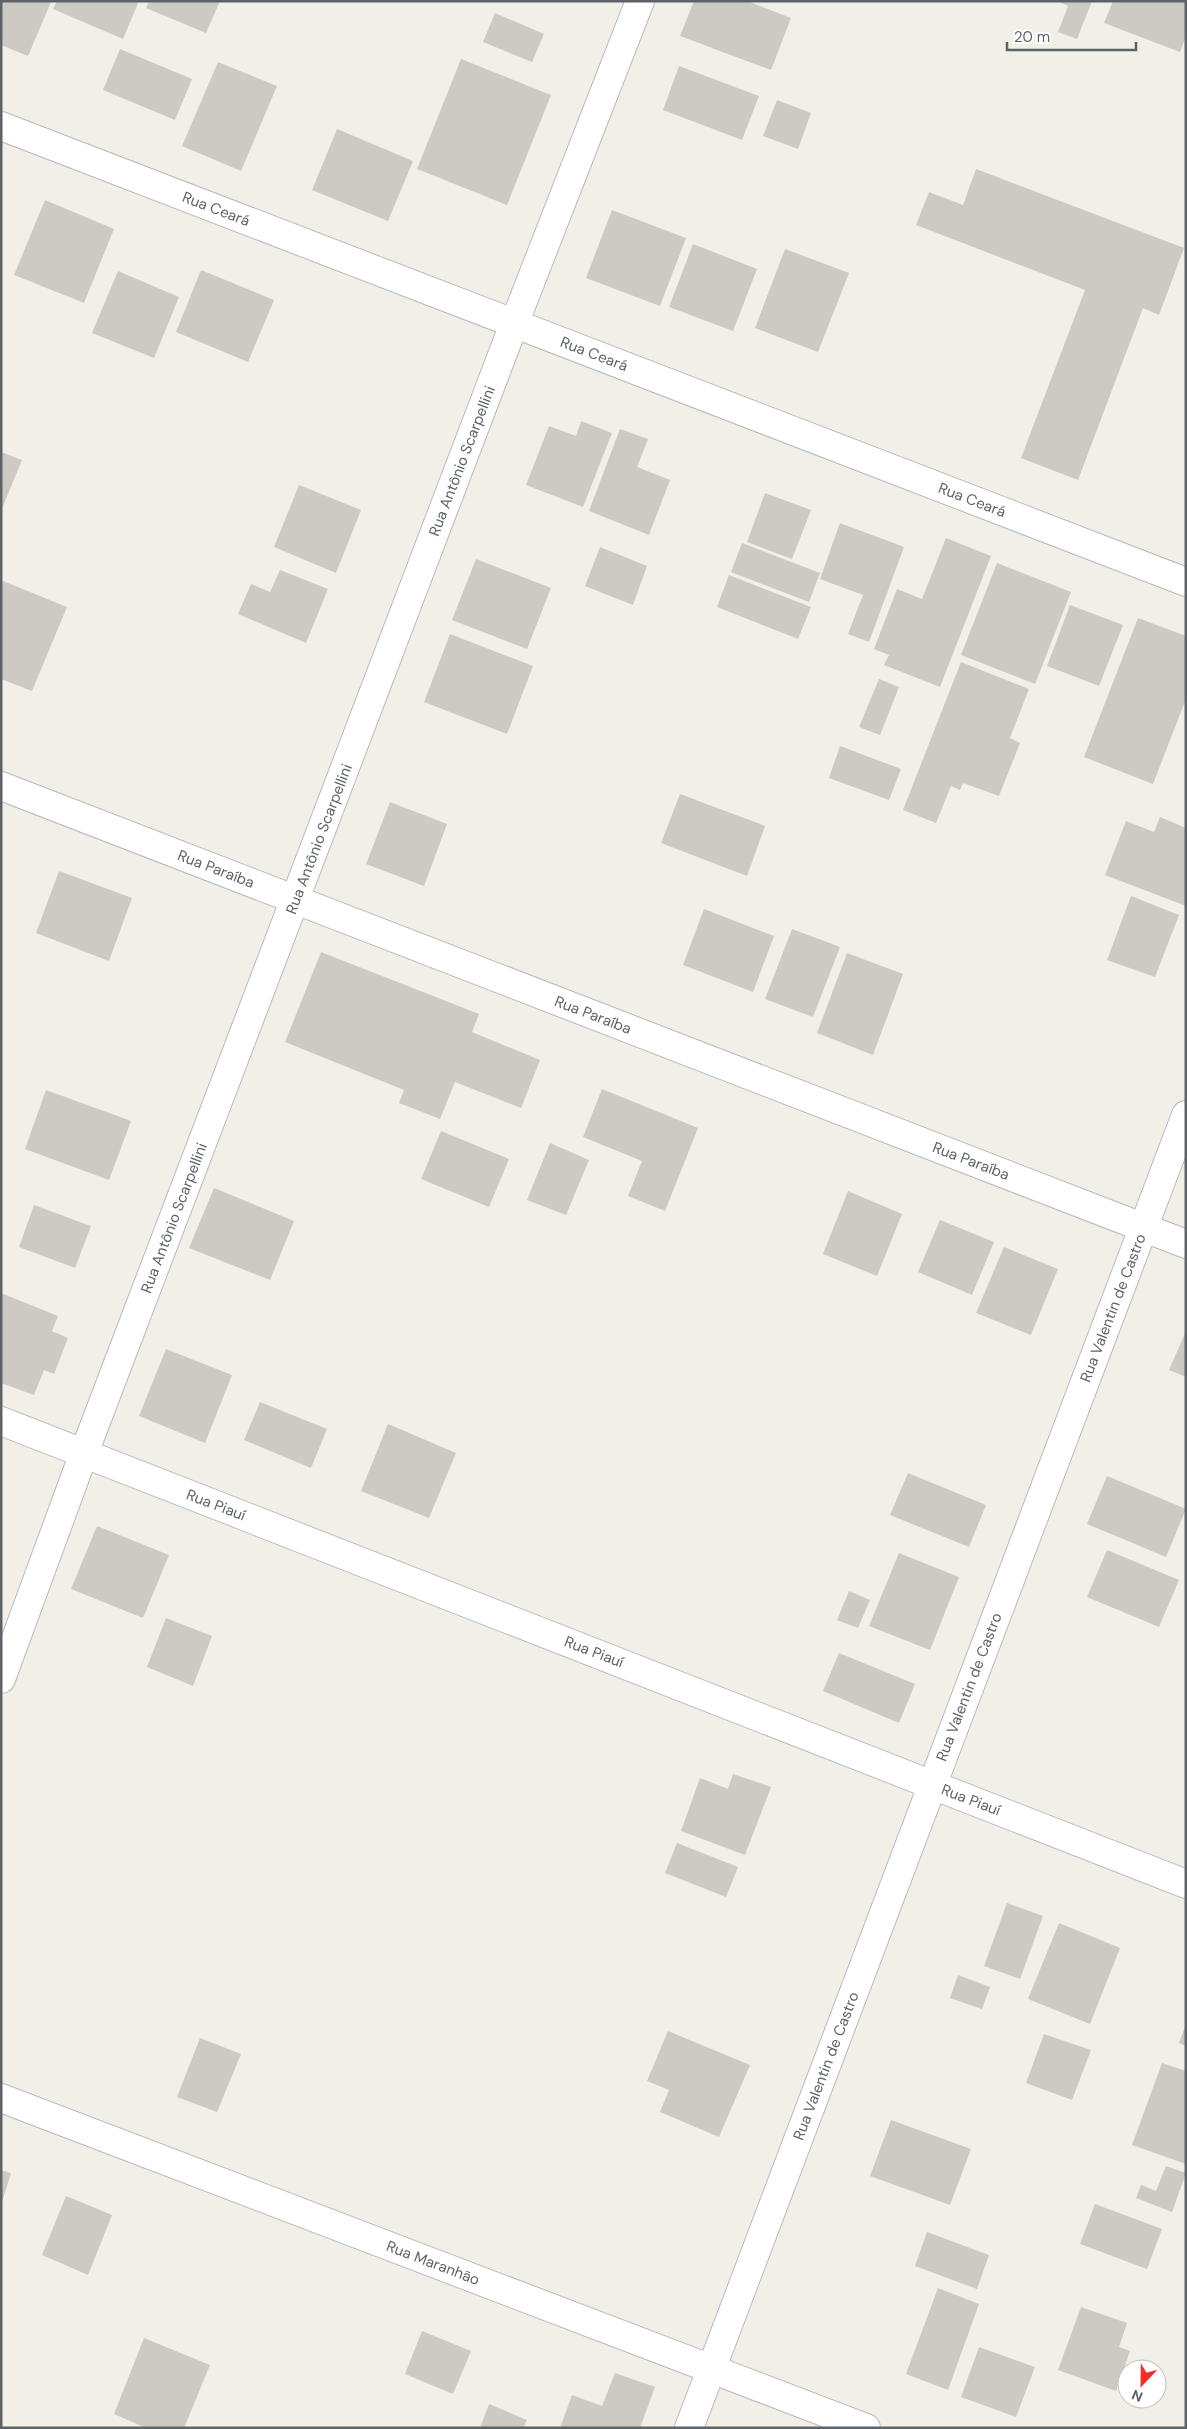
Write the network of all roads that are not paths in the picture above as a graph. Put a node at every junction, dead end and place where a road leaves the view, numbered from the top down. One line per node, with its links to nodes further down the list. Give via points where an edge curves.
1 (640, 1): 3 (street, Rua Antônio Scarpellini)
2 (1, 126): 3 (street, Rua Ceará)
3 (514, 324): 4 (street, Rua Ceará); 6 (street, Rua Antônio Scarpellini)
4 (1186, 582)
5 (1, 786): 6 (street, Rua Paraíba)
6 (296, 900): 8 (street, Rua Paraíba); 11 (street, Rua Antônio Scarpellini)
7 (1186, 1115): 8 (street, Rua Valentin de Castro)
8 (1143, 1227): 9 (street, Rua Paraíba); 13 (street, Rua Valentin de Castro)
9 (1186, 1244)
10 (1, 1421): 11 (street, Rua Piauí)
11 (84, 1454): 12 (street, Rua Antônio Scarpellini); 13 (street, Rua Piauí)
12 (1, 1679)
13 (932, 1785): 14 (street, Rua Piauí); 16 (street, Rua Valentin de Castro)
14 (1186, 1884)
15 (1, 2098): 16 (street, Rua Maranhão)
16 (711, 2369): 17 (street, Rua Valentin de Castro); 18 (street, Rua Maranhão)
17 (689, 2428)
18 (866, 2428)

